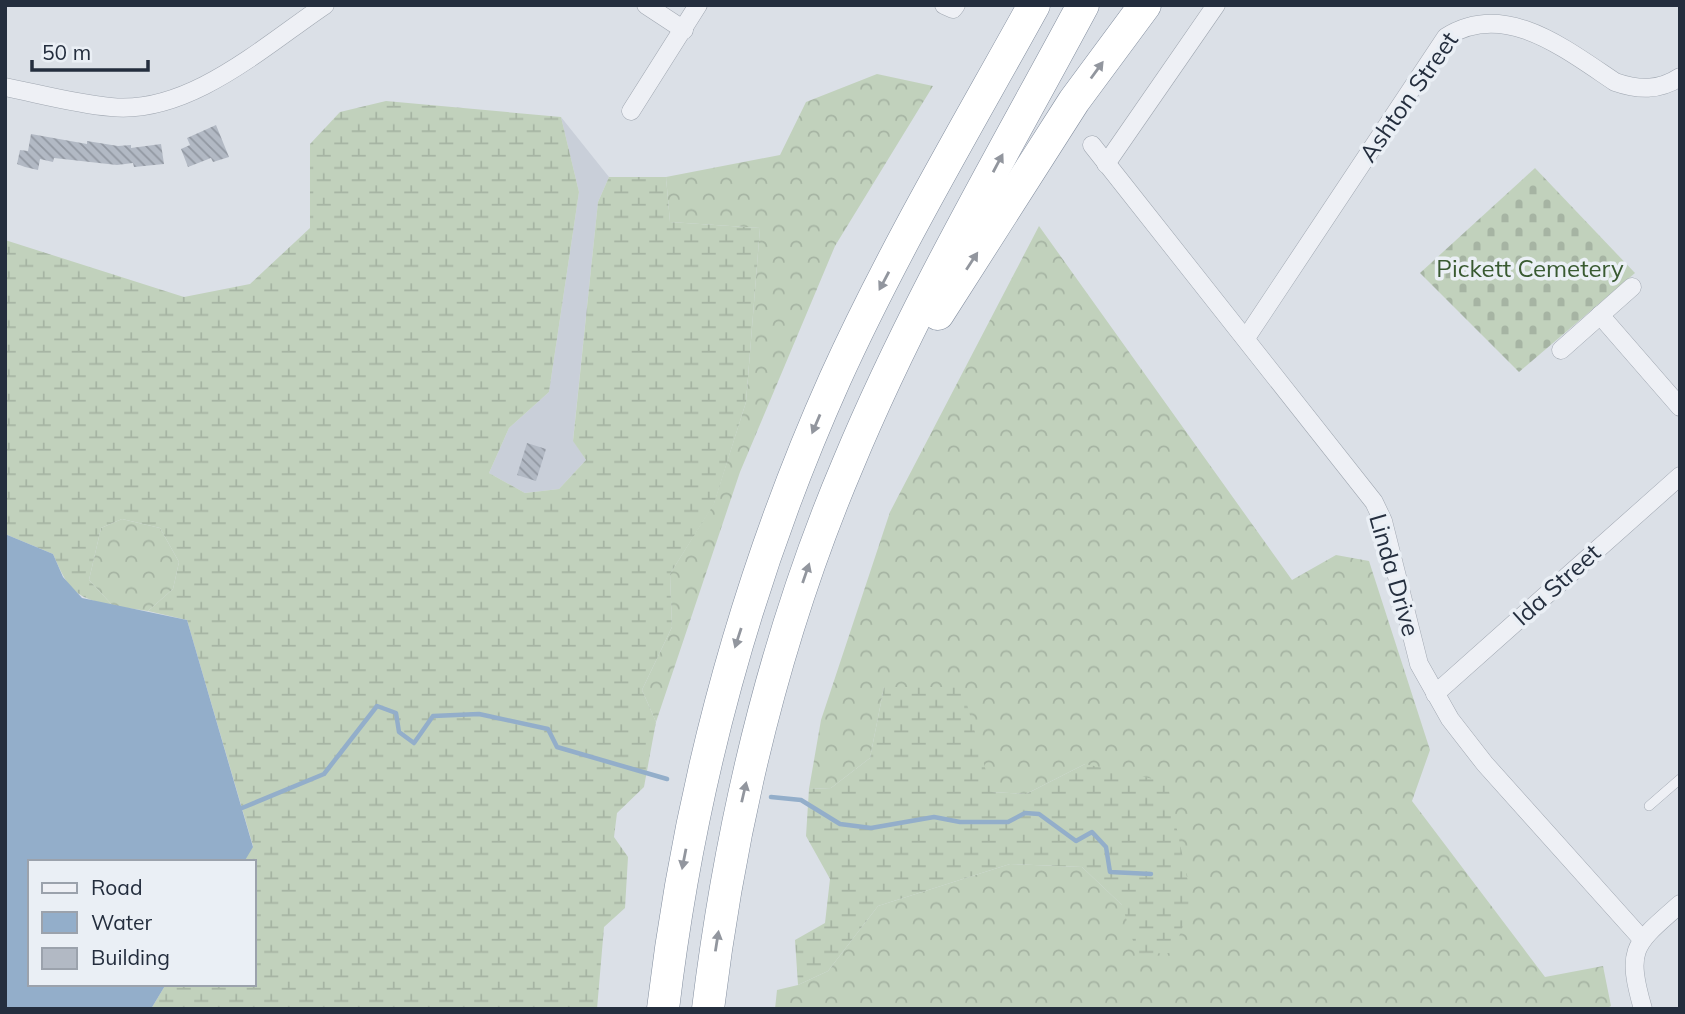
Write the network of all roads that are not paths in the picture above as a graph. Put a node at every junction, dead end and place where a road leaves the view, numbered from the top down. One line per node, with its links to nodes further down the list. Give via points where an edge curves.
1 (325, 5): 11 (street, via 205,85 160,103 111,107)
2 (646, 5): 9 (street)
3 (698, 5): 9 (street)
4 (1014, 5): 14 (highway)
5 (1034, 5): 14 (highway)
6 (1083, 5): 21 (highway, one-way to 6, via 921,306)
7 (1145, 5): 21 (highway, one-way to 7, via 1074,101)
8 (1216, 5): 15 (street)
9 (684, 30): 12 (street)
10 (1680, 77): 18 (street, Ashton Street, via 1661,86 1630,88 1513,17 1486,14 1463,23 1446,37)
11 (5, 87)
12 (631, 111)
13 (1091, 145): 15 (street, Linda Drive)
14 (949, 159): 28 (highway, one-way to 28, via 836,378 755,587 720,696 694,806)
15 (1106, 164): 18 (street, Linda Drive)
16 (1632, 287): 17 (street)
17 (1600, 315): 19 (street); 20 (street)
18 (1246, 338): 23 (street, Linda Drive, via 1374,502 1419,664)
19 (1561, 350)
20 (1680, 407)
21 (847, 465): 29 (highway, one-way to 21, via 733,840 756,742 807,571)
22 (1680, 476): 23 (street, Ida Street)
23 (1435, 694): 27 (street, Linda Drive, via 1485,764)
24 (1680, 779): 25 (lane)
25 (1649, 806)
26 (1680, 904): 27 (street)
27 (1641, 938): 30 (street, via 1633,955)
28 (663, 1009)
29 (708, 1009)
30 (1643, 1009)

